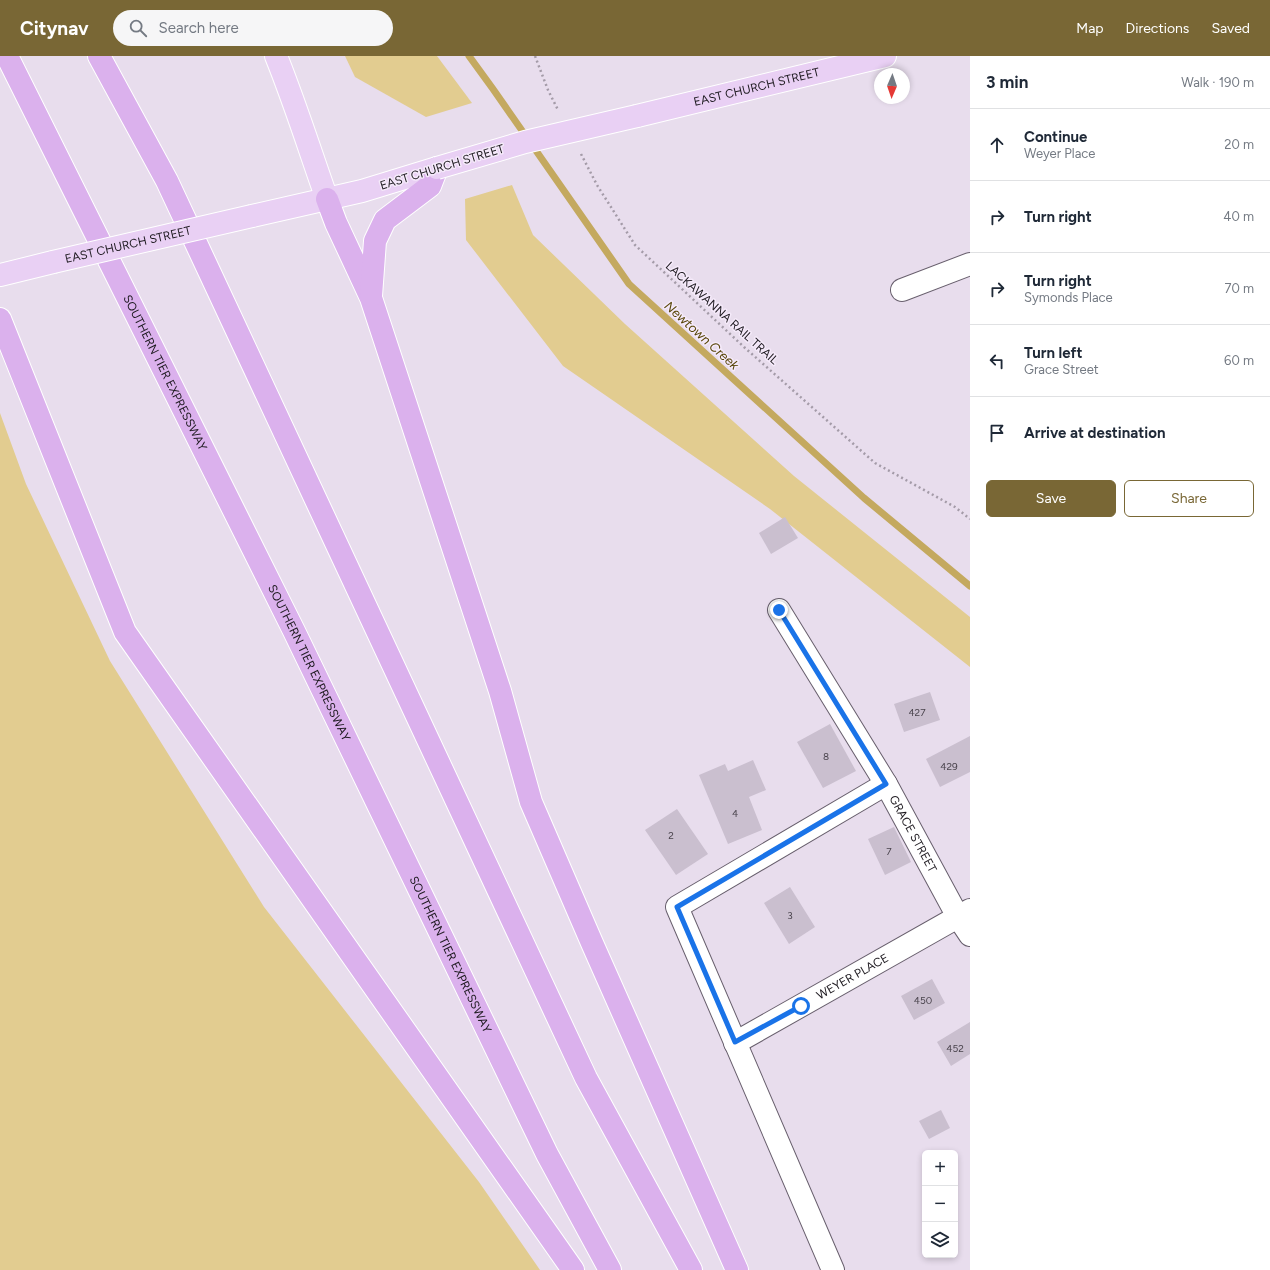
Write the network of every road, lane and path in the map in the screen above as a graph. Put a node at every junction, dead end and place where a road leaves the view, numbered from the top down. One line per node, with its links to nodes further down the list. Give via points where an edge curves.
1 (7, 56): 22 (highway, SOUTHERN TIER EXPRESSWAY, via 294,632 547,1154)
2 (98, 56): 23 (highway, via 167,181 586,1078)
3 (276, 56): 9 (main road)
4 (535, 56): 6 (path)
5 (884, 56): 8 (main road, EAST CHURCH STREET, bridge, via 525,142)
6 (561, 117)
7 (579, 150): 15 (path, LACKAWANNA RAIL TRAIL, via 597,185 635,245 744,347 875,463 956,507)
8 (437, 168): 9 (main road, EAST CHURCH STREET); 13 (highway, via 430,186 385,220 376,241)
9 (327, 199): 11 (main road, EAST CHURCH STREET, bridge); 13 (highway)
10 (970, 264): 12 (street)
11 (0, 276)
12 (902, 290)
13 (371, 298): 24 (highway, via 498,683 531,802)
14 (0, 319): 21 (highway, via 124,632)
15 (970, 519)
16 (779, 610): 17 (street, GRACE STREET)
17 (886, 784): 18 (street, GRACE STREET); 20 (street, via 677,907)
18 (964, 914): 19 (street, GRACE STREET); 20 (street, WEYER PLACE)
19 (970, 936)
20 (735, 1042): 25 (street)
21 (573, 1270)
22 (610, 1270)
23 (691, 1270)
24 (737, 1270)
25 (833, 1270)

